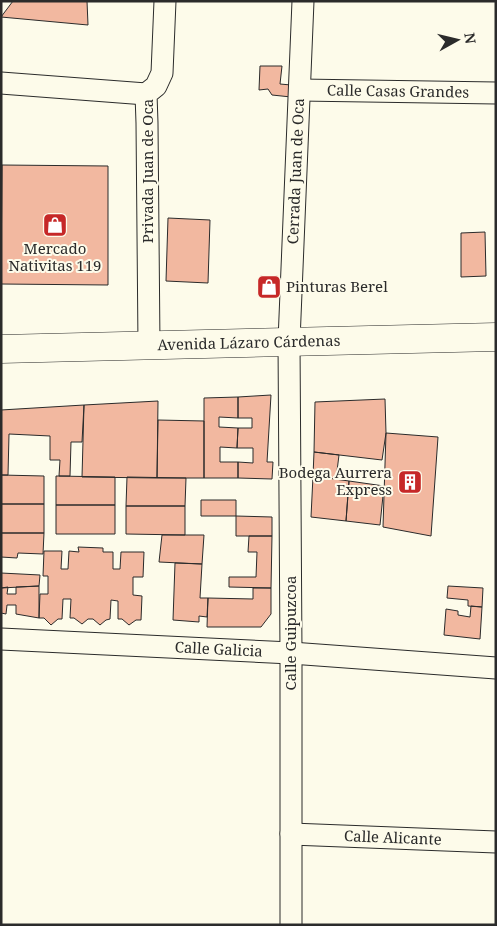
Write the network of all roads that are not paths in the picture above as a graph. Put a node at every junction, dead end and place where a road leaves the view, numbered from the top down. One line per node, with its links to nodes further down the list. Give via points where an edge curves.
1 (165, 1): 6 (street, Privada Juan de Oca, via 162,73 156,86)
2 (303, 1): 4 (street, Cerrada Juan de Oca)
3 (1, 83): 6 (street)
4 (300, 90): 5 (street, Calle Casas Grandes); 8 (street, Cerrada Juan de Oca)
5 (496, 93)
6 (146, 94): 9 (street, Privada Juan de Oca)
7 (496, 337): 8 (main road, Avenida Lázaro Cárdenas)
8 (289, 341): 9 (main road, Avenida Lázaro Cárdenas); 12 (street, Calle Guipuzcoa)
9 (148, 345): 10 (main road, Avenida Lázaro Cárdenas)
10 (1, 349)
11 (1, 639): 12 (street, Calle Galicia)
12 (292, 653): 13 (street, Calle Galicia); 14 (street, Calle Guipuzcoa)
13 (496, 668)
14 (291, 834): 15 (street, Calle Alicante); 16 (street, Calle Guipuzcoa)
15 (496, 842)
16 (291, 925)

